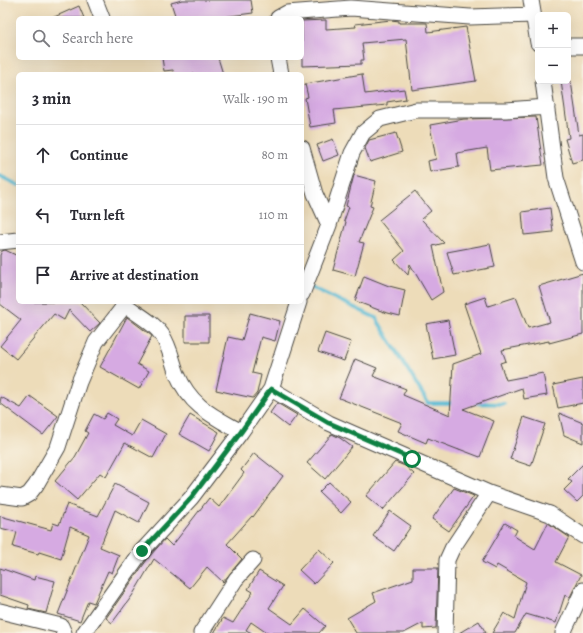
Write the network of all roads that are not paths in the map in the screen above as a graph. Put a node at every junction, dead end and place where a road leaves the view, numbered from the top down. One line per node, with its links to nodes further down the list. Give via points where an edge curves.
1 (95, 0): 4 (street)
2 (531, 0): 3 (street)
3 (533, 15): 5 (street, via 470,17 352,8 287,13); 6 (street)
4 (101, 16)
5 (282, 16)
6 (535, 26)
7 (571, 46): 8 (street)
8 (583, 46)
9 (278, 60): 10 (street)
10 (281, 72)
11 (543, 84): 12 (street)
12 (547, 106): 14 (street, via 506,110 416,110 380,119 363,133 352,153); 17 (street, via 556,178)
13 (304, 155): 14 (street, via 315,194)
14 (329, 225): 18 (street)
15 (16, 240): 16 (street)
16 (0, 242)
17 (583, 262)
18 (304, 289)
19 (122, 304): 25 (street, via 96,342 79,382 58,448 36,485 22,498)
20 (124, 304): 23 (street, via 154,325 162,335 187,395 196,405)
21 (298, 304): 22 (street)
22 (271, 389): 23 (street); 24 (street, via 329,423)
23 (241, 432): 32 (street, via 191,498 142,551)
24 (489, 493): 26 (street, via 550,514); 30 (street, via 447,560)
25 (0, 495)
26 (583, 536)
27 (253, 560): 33 (street, via 236,579)
28 (583, 590): 34 (street)
29 (0, 611): 31 (street, via 61,626)
30 (447, 631)
31 (64, 633)
32 (84, 633)
33 (201, 633)
34 (563, 633)

